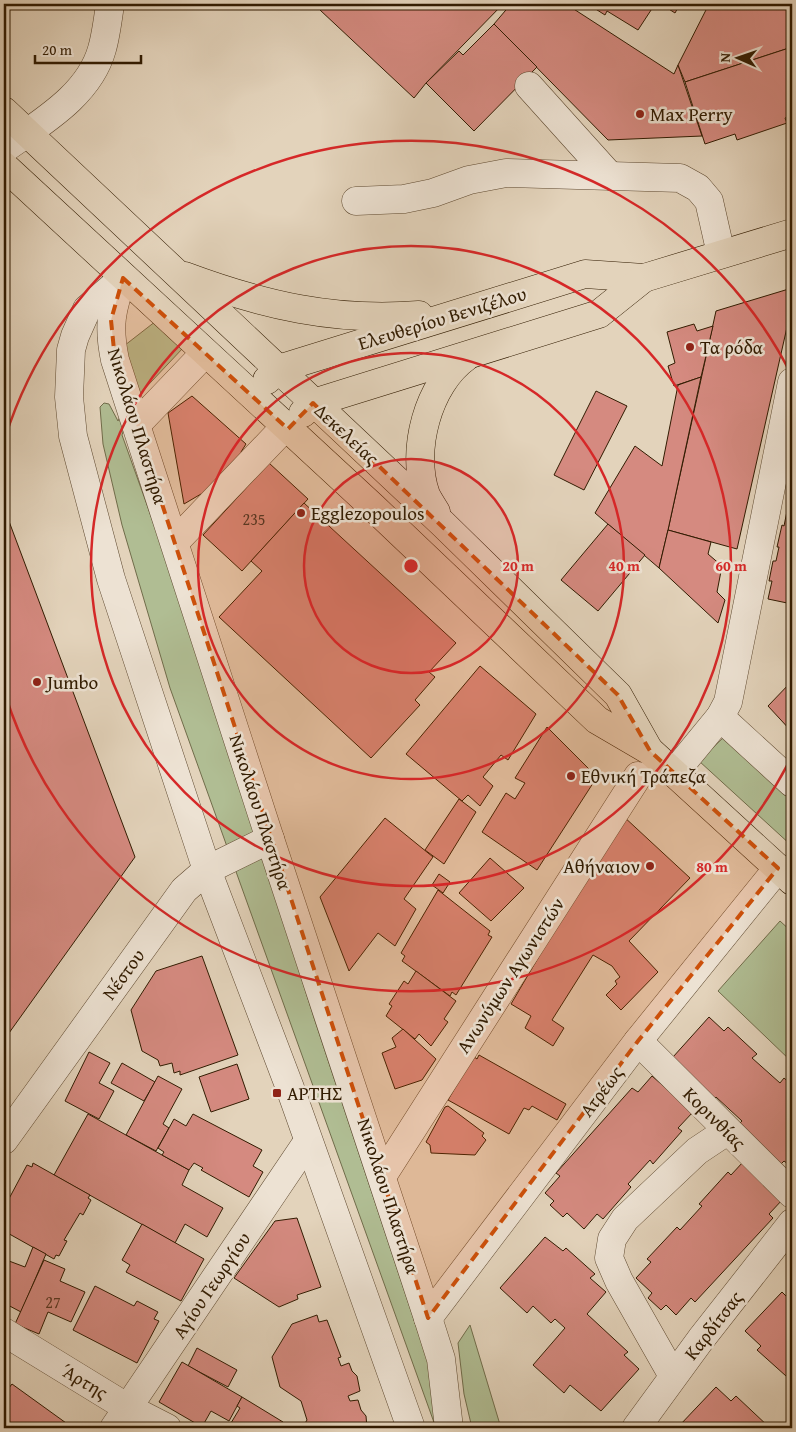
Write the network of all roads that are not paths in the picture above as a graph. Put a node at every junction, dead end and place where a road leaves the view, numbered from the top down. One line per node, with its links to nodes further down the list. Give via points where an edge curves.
1 (110, 4): 4 (street, via 102,51 88,79 71,98)
2 (529, 86): 7 (street)
3 (4, 111): 4 (main road, Δεκελείας)
4 (26, 133): 5 (street); 11 (main road, Δεκελείας)
5 (4, 149)
6 (4, 166): 12 (main road, Δεκελείας)
7 (610, 176): 8 (street, via 506,173 404,199); 10 (street, via 680,178 698,188 709,201)
8 (356, 201)
9 (792, 233): 10 (main road, Ελευθερίου Βενιζέλου)
10 (721, 254): 13 (main road, Ελευθερίου Βενιζέλου)
11 (175, 272): 14 (main road, via 250,299 308,311 392,316); 17 (main road, Δεκελείας)
12 (123, 278): 16 (main road, Δεκελείας); 21 (street, Νικολάου Πλαστήρα, via 113,304 111,338 115,360); 31 (street, via 87,309 75,336 68,396 73,436 111,579)
13 (644, 278): 14 (main road, Ελευθερίου Βενιζέλου, via 584,274); 15 (main road, Ελευθερίου Βενιζέλου, via 598,314)
14 (463, 311): 17 (main road, Ελευθερίου Βενιζέλου)
15 (474, 352): 20 (main road, Ελευθερίου Βενιζέλου); 23 (main road, via 454,366 442,381 424,428 422,477 426,496)
16 (205, 353): 19 (main road, Δεκελείας); 21 (street)
17 (278, 369): 19 (main road, Ελευθερίου Βενιζέλου); 20 (main road, Δεκελείας)
18 (792, 382): 25 (street, via 732,684)
19 (252, 396): 22 (main road, Δεκελείας)
20 (313, 403): 22 (main road, Ελευθερίου Βενιζέλου); 23 (main road, Δεκελείας)
21 (137, 424): 24 (street, Νικολάου Πλαστήρα)
22 (286, 428): 24 (street); 26 (main road, Δεκελείας, via 597,720)
23 (443, 524): 26 (main road, Δεκελείας, via 618,694)
24 (175, 542): 30 (street, Νικολάου Πλαστήρα)
25 (720, 717): 27 (street); 29 (street)
26 (650, 751): 27 (main road, Δεκελείας)
27 (674, 773): 32 (main road, Δεκελείας)
28 (638, 776): 37 (street, Ανωνύμων Αγωνιστών)
29 (792, 783)
30 (270, 839): 31 (street, Νέστου); 37 (street, Νικολάου Πλαστήρα)
31 (207, 870): 35 (street, Νέστου, via 184,890); 36 (street)
32 (785, 874): 33 (street, Ατρέως)
33 (638, 1042): 34 (street, Κορινθίας); 40 (street, Ατρέως)
34 (727, 1131): 38 (street, Κορινθίας); 42 (street, via 690,1158 626,1219 612,1239 609,1258 619,1281)
35 (4, 1140)
36 (308, 1141): 43 (street, Αγίου Γεωργίου); 45 (street)
37 (383, 1175): 40 (street, Νικολάου Πλαστήρα)
38 (792, 1194)
39 (792, 1223): 42 (street, Καρδίτσας)
40 (428, 1318): 46 (street, Νικολάου Πλαστήρα, via 441,1359)
41 (4, 1332): 43 (street, Άρτης)
42 (673, 1376): 47 (street, Καρδίτσας)
43 (121, 1418): 44 (street, Άρτης)
44 (167, 1428)
45 (410, 1428)
46 (449, 1428)
47 (636, 1428)

